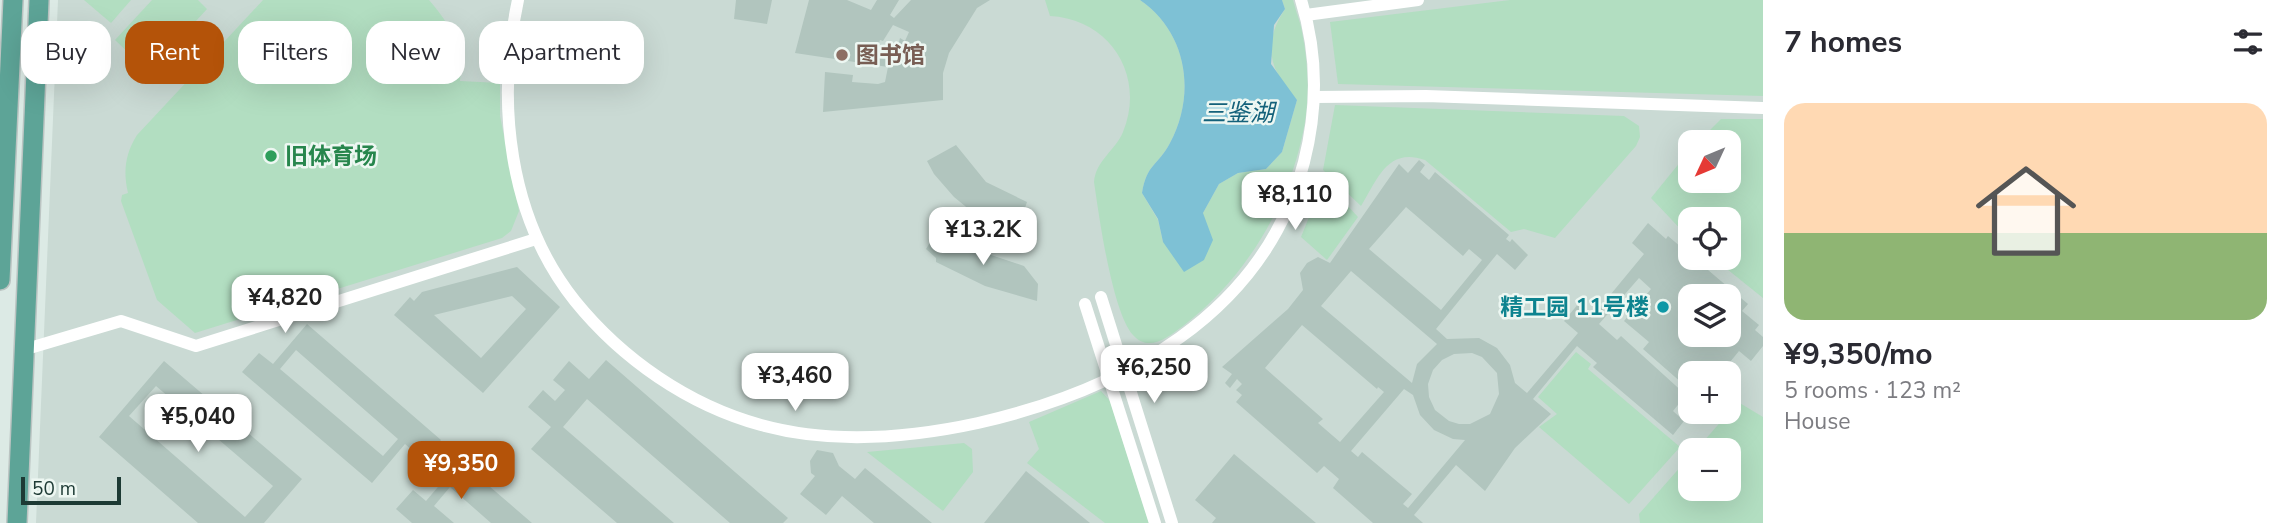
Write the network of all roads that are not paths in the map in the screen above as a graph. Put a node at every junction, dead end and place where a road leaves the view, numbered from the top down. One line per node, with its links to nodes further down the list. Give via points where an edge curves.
1 (13, 0): 10 (main road)
2 (39, 0): 13 (main road)
3 (518, 0): 9 (street, via 508,72 509,117 522,196)
4 (1301, 0): 6 (street)
5 (1419, 0): 6 (street)
6 (1306, 15): 7 (street)
7 (1315, 97): 8 (street, via 1426,96); 14 (street, via 1298,181 1259,262 1203,322)
8 (1763, 108)
9 (536, 239): 13 (street, via 195,346 121,321); 15 (street, via 567,290 612,341 693,398 763,426 853,438 943,431 1048,405)
10 (0, 280)
11 (1101, 297): 14 (street)
12 (1086, 304): 15 (street)
13 (23, 350): 16 (main road)
14 (1126, 372): 15 (street); 18 (street)
15 (1111, 380): 17 (street)
16 (17, 523)
17 (1155, 523)
18 (1172, 523)

